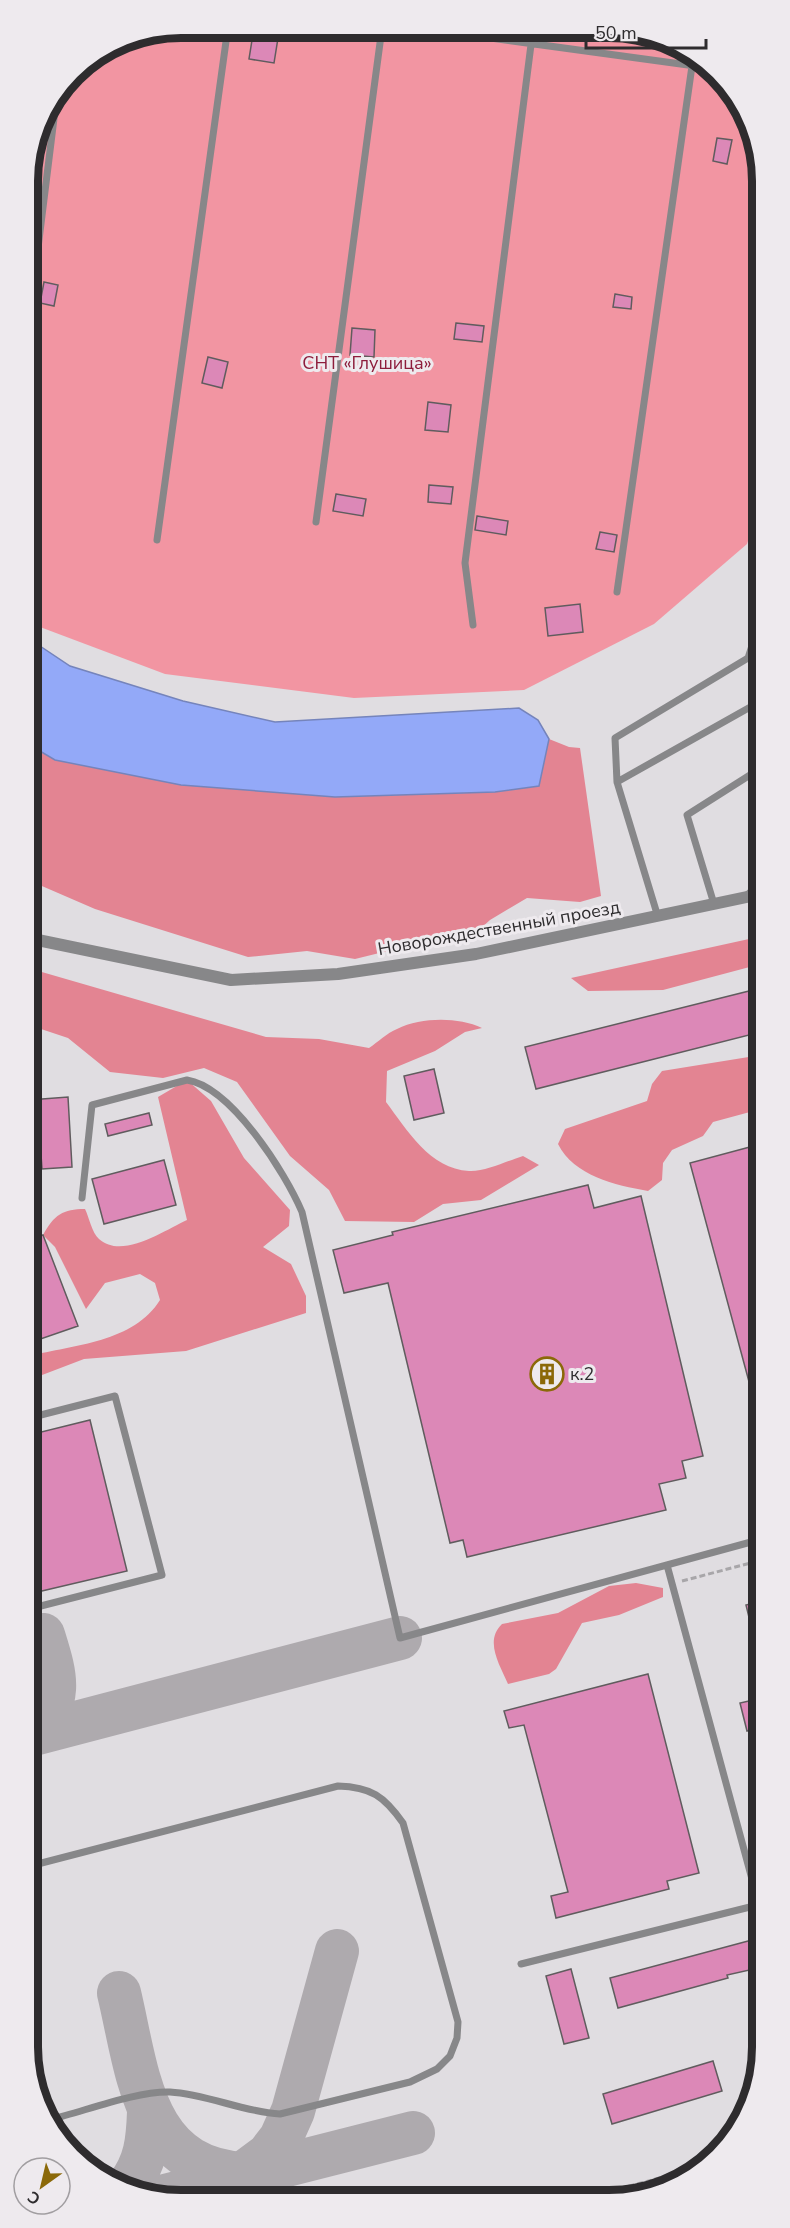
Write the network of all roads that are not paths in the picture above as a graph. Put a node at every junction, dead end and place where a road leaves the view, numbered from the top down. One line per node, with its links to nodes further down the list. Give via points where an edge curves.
1 (226, 38): 11 (lane)
2 (381, 38): 10 (lane)
3 (493, 38): 5 (lane)
4 (532, 38): 5 (lane)
5 (531, 43): 6 (lane); 13 (lane, via 465,563)
6 (688, 62)
7 (692, 64): 12 (lane)
8 (55, 113): 9 (lane)
9 (38, 248)
10 (316, 522)
11 (157, 540)
12 (617, 592)
13 (472, 625)
14 (752, 646): 16 (lane)
15 (752, 656): 16 (lane)
16 (748, 658): 19 (lane, via 615,738)
17 (752, 706): 19 (lane)
18 (752, 774): 23 (lane, via 687,814)
19 (617, 782): 24 (lane)
20 (752, 890): 22 (lane)
21 (752, 896): 22 (street, Новорождественный проезд)
22 (744, 898): 23 (street, Новорождественный проезд)
23 (714, 904): 24 (street, Новорождественный проезд)
24 (658, 917): 25 (street, Новорождественный проезд, via 476,954 338,974 231,980)
25 (38, 940)
26 (82, 1198): 29 (lane, via 92,1105 187,1080 201,1083 229,1103 270,1157 302,1212 400,1638)
27 (38, 1417): 30 (lane, via 115,1396 162,1575)
28 (752, 1542): 29 (lane)
29 (667, 1565): 32 (lane)
30 (38, 1607)
31 (38, 1864): 35 (lane, via 338,1786 358,1786 390,1804 403,1823 458,2022 450,2056 437,2069 410,2082 280,2114 171,2092)
32 (752, 1875)
33 (752, 1906): 34 (lane)
34 (521, 1964)
35 (56, 2118)

